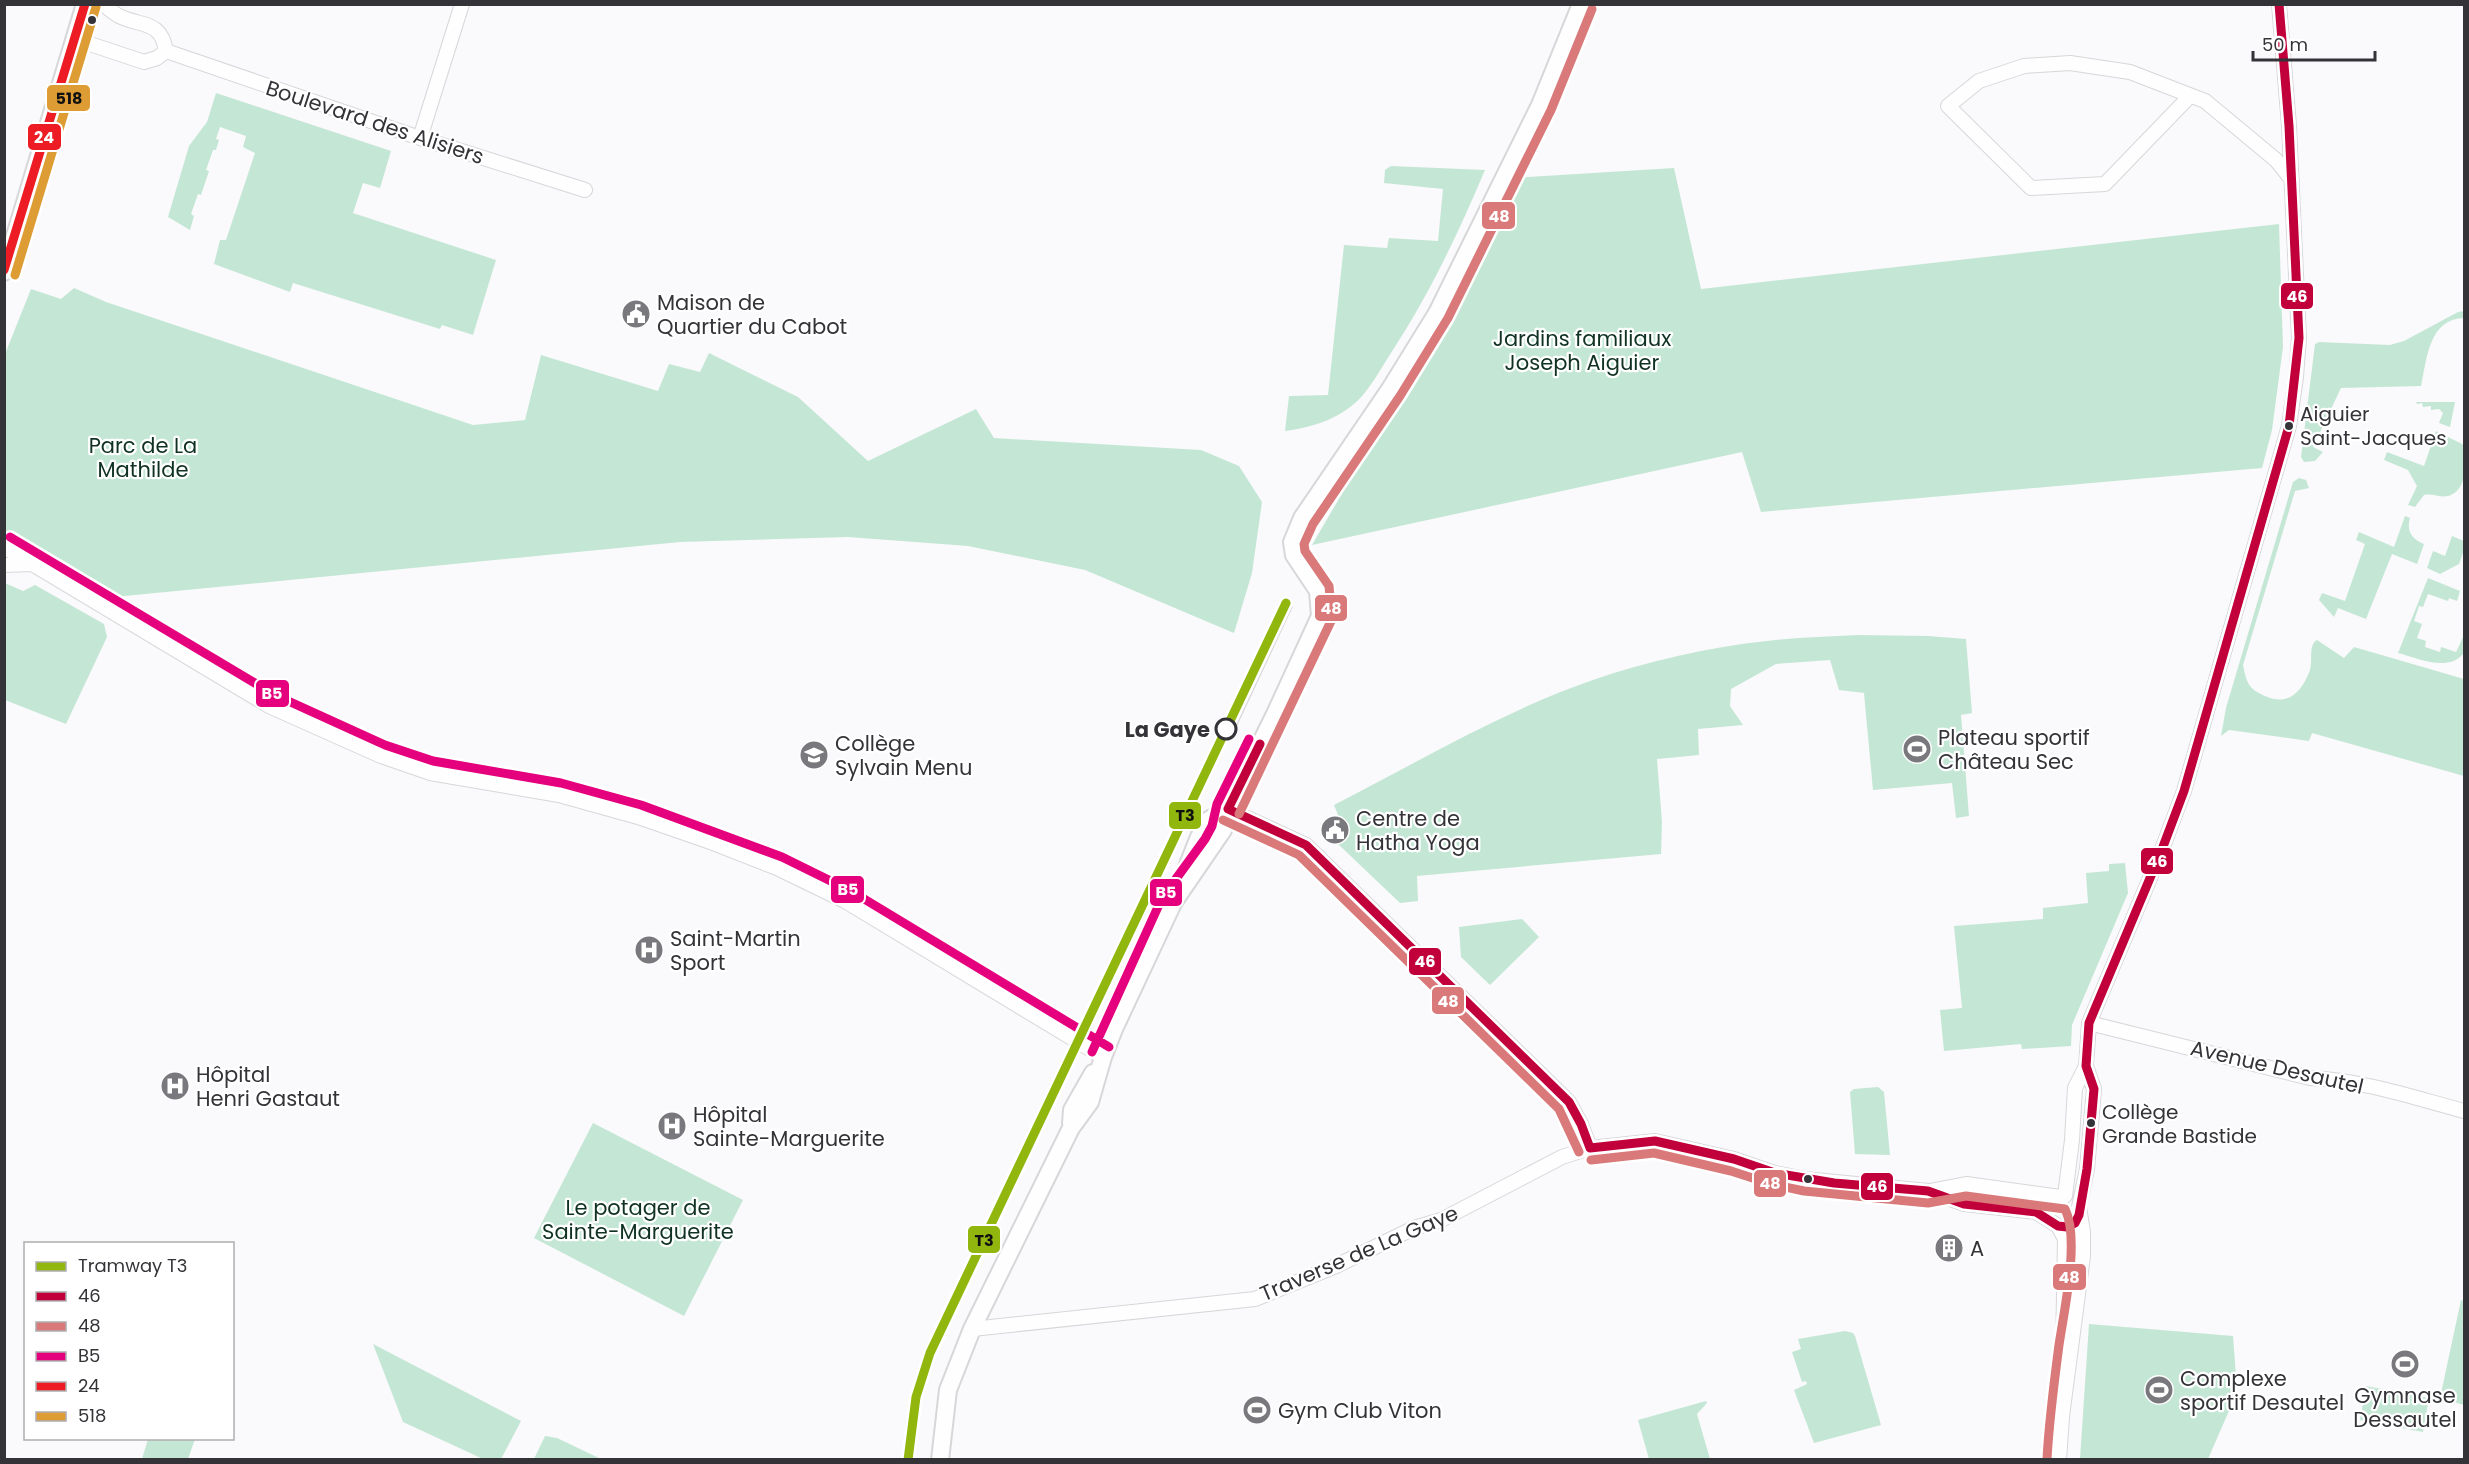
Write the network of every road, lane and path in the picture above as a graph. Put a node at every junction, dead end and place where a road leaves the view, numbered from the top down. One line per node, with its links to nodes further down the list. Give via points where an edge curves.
1 (103, 4): 7 (street, via 119,16 155,28 164,39)
2 (462, 4): 9 (street)
3 (1581, 4): 16 (street, via 1540,105 1437,313 1302,518 1293,542 1294,555 1318,591 1320,616)
4 (2279, 4): 10 (street)
5 (85, 5): 6 (street)
6 (75, 39): 7 (street, via 144,62); 12 (street)
7 (166, 51): 9 (street, Boulevard des Alisiers)
8 (2190, 96): 8 (street, via 2130,72 2070,63 2024,66 1979,81 1948,106 2031,188 2105,184); 10 (street, via 2205,101 2276,160)
9 (420, 138): 11 (street, Boulevard des Alisiers)
10 (2292, 180): 17 (street, via 2298,338 2289,426 2184,791)
11 (585, 190)
12 (4, 272)
13 (4, 547): 14 (street)
14 (33, 564): 15 (street); 18 (street, via 269,706 381,756 430,773 559,795 713,843 777,868 845,901)
15 (4, 565)
16 (1228, 809): 18 (street, via 1207,821); 21 (street, via 1306,845 1569,1102)
17 (2088, 1023): 19 (street); 20 (street, Avenue Desautel)
18 (1103, 1057): 26 (street, via 1072,1110 1071,1128)
19 (2086, 1066): 23 (street, via 2075,1088 2072,1140); 24 (street, via 2094,1089)
20 (2464, 1111)
21 (1590, 1148): 22 (street, via 1655,1141 1804,1179); 26 (street, Traverse de La Gaye, via 1562,1157 1441,1220 1414,1228 1255,1299)
22 (1928, 1191): 23 (street, via 1966,1184); 25 (street, via 1964,1204 2036,1212)
23 (2062, 1196): 24 (street, via 2076,1202); 25 (street, via 2054,1200 2049,1210)
24 (2079, 1211): 25 (street, via 2074,1223 2067,1227); 27 (street, via 2083,1256)
25 (2055, 1223): 27 (street, via 2065,1239 2066,1254)
26 (972, 1329): 28 (street, via 948,1390)
27 (2061, 1424): 29 (street)
28 (940, 1460)
29 (2059, 1460)

